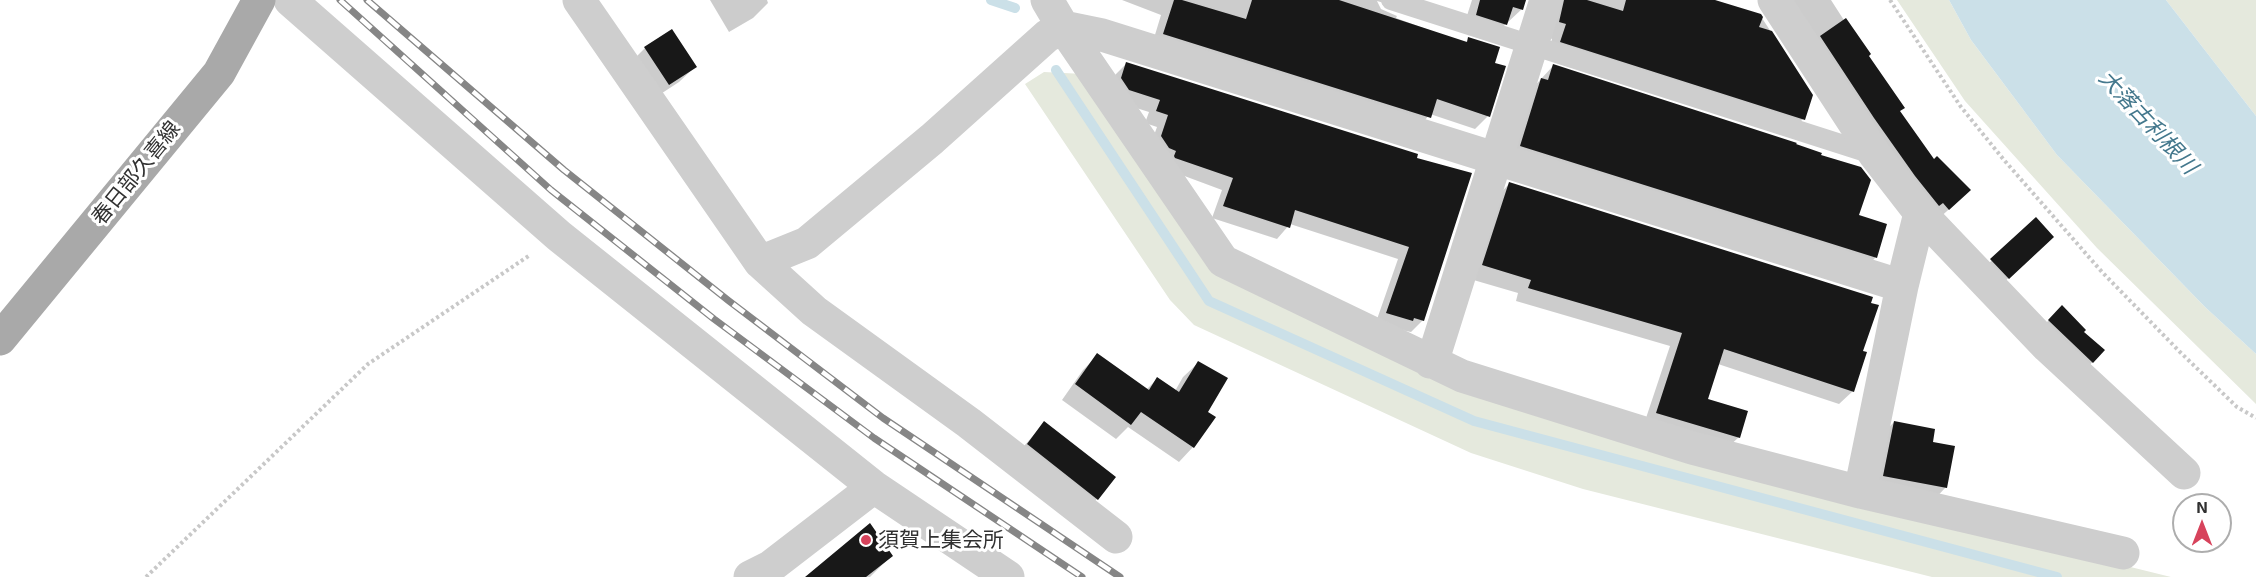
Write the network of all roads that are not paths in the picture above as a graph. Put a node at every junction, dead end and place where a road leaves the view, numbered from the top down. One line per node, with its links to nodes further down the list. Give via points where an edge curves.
1 (259, 0): 14 (main road, 春日部久喜線, via 219,73)
2 (290, 0): 17 (street, via 559,236)
3 (579, 0): 12 (street)
4 (1391, 0): 8 (lane)
5 (1546, 0): 8 (street)
6 (1774, 0): 9 (street)
7 (1055, 13): 10 (street, via 1102,35); 12 (street, via 1047,36 932,139 807,243); 15 (street, via 1222,261)
8 (1533, 46): 9 (lane); 10 (street)
9 (1875, 155): 11 (street)
10 (1497, 160): 13 (street); 15 (street)
11 (1920, 213): 13 (street); 16 (street, via 2048,347)
12 (760, 262): 19 (street, via 814,311 969,423)
13 (1902, 286): 18 (street)
14 (0, 339)
15 (1430, 362): 18 (street, via 1462,376 1692,448)
16 (2184, 473)
17 (874, 487): 21 (street, via 770,567); 22 (street)
18 (1860, 492): 20 (street)
19 (1116, 537)
20 (2123, 553)
21 (750, 577)
22 (1008, 577)

